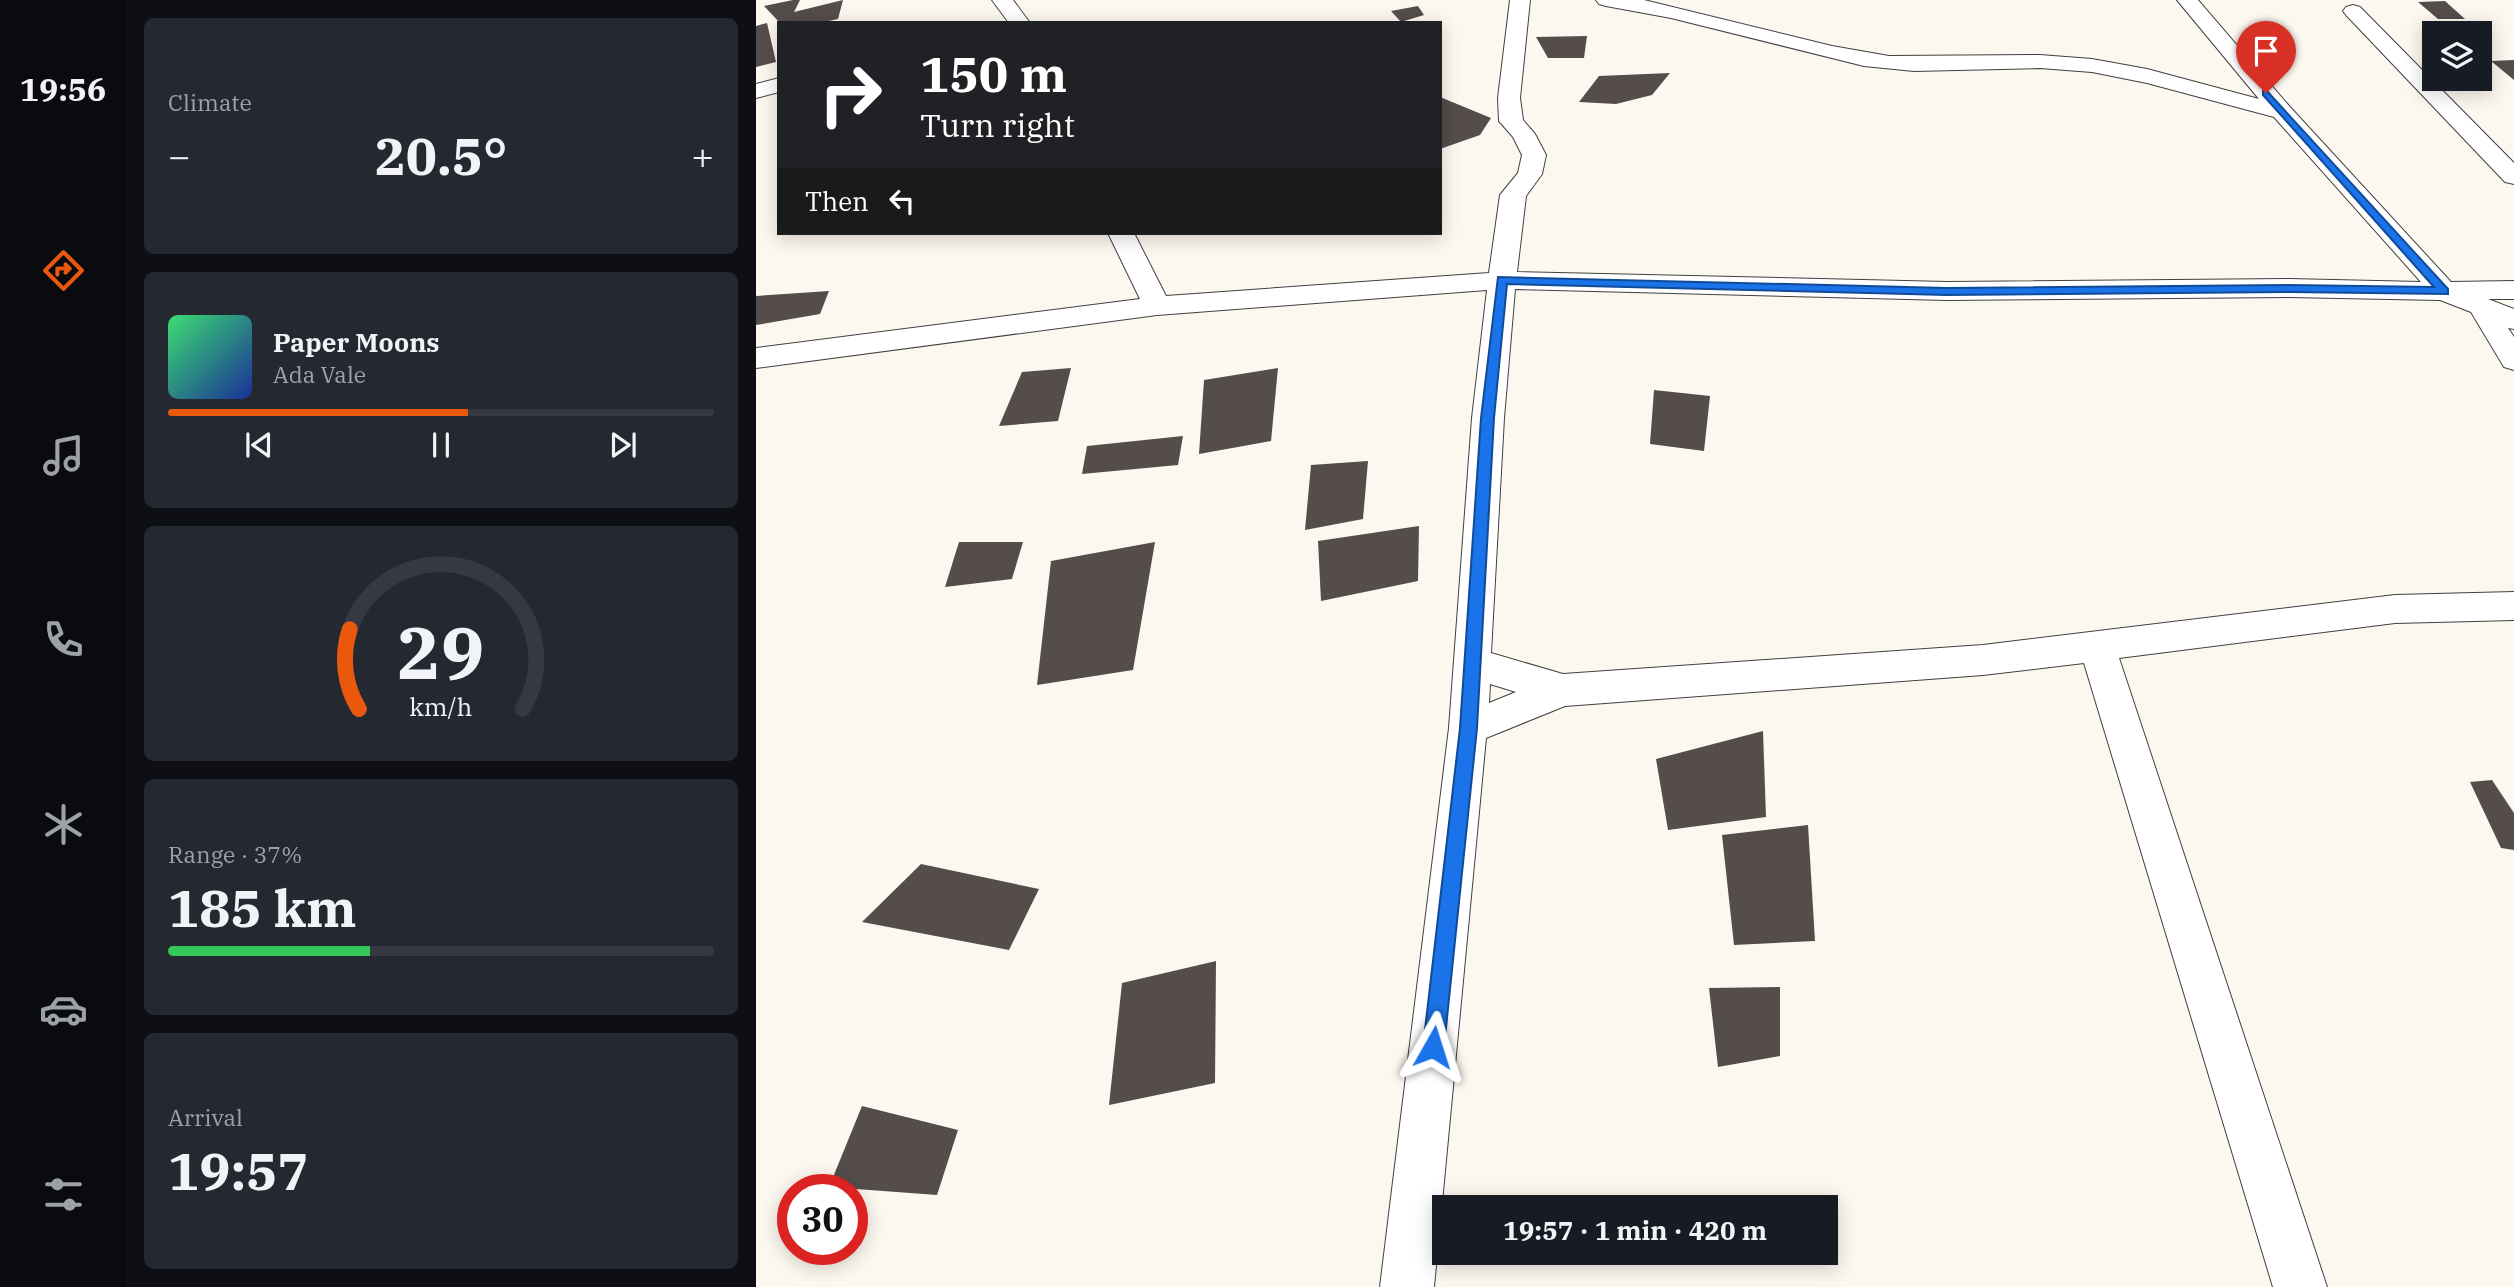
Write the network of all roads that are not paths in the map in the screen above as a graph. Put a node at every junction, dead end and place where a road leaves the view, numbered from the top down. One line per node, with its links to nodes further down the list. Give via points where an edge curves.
1 (1002, 0): 6 (street)
2 (1520, 0): 12 (street, via 1509,98 1511,121 1534,155 1530,174 1513,195)
3 (1606, 0): 9 (street, via 1651,5 1866,59 1943,66 2066,63 2120,70)
4 (2187, 0): 9 (street)
5 (2353, 11): 10 (street)
6 (1018, 21)
7 (777, 86): 8 (street)
8 (756, 91)
9 (2282, 112): 14 (street)
10 (2514, 177)
11 (1122, 235): 15 (street)
12 (1502, 280): 14 (street, via 1947,291); 15 (street); 22 (street)
13 (2514, 290): 14 (street)
14 (2444, 291): 16 (street)
15 (1157, 306): 18 (street)
16 (2482, 308): 17 (street); 19 (street)
17 (2514, 320)
18 (756, 358)
19 (2514, 360)
20 (2514, 606): 21 (street, via 2395,609)
21 (2097, 646): 23 (street, via 1983,660); 26 (street)
22 (1472, 663): 23 (street); 24 (street)
23 (1563, 690): 24 (street)
24 (1468, 728): 25 (street)
25 (1407, 1287)
26 (2300, 1287)

